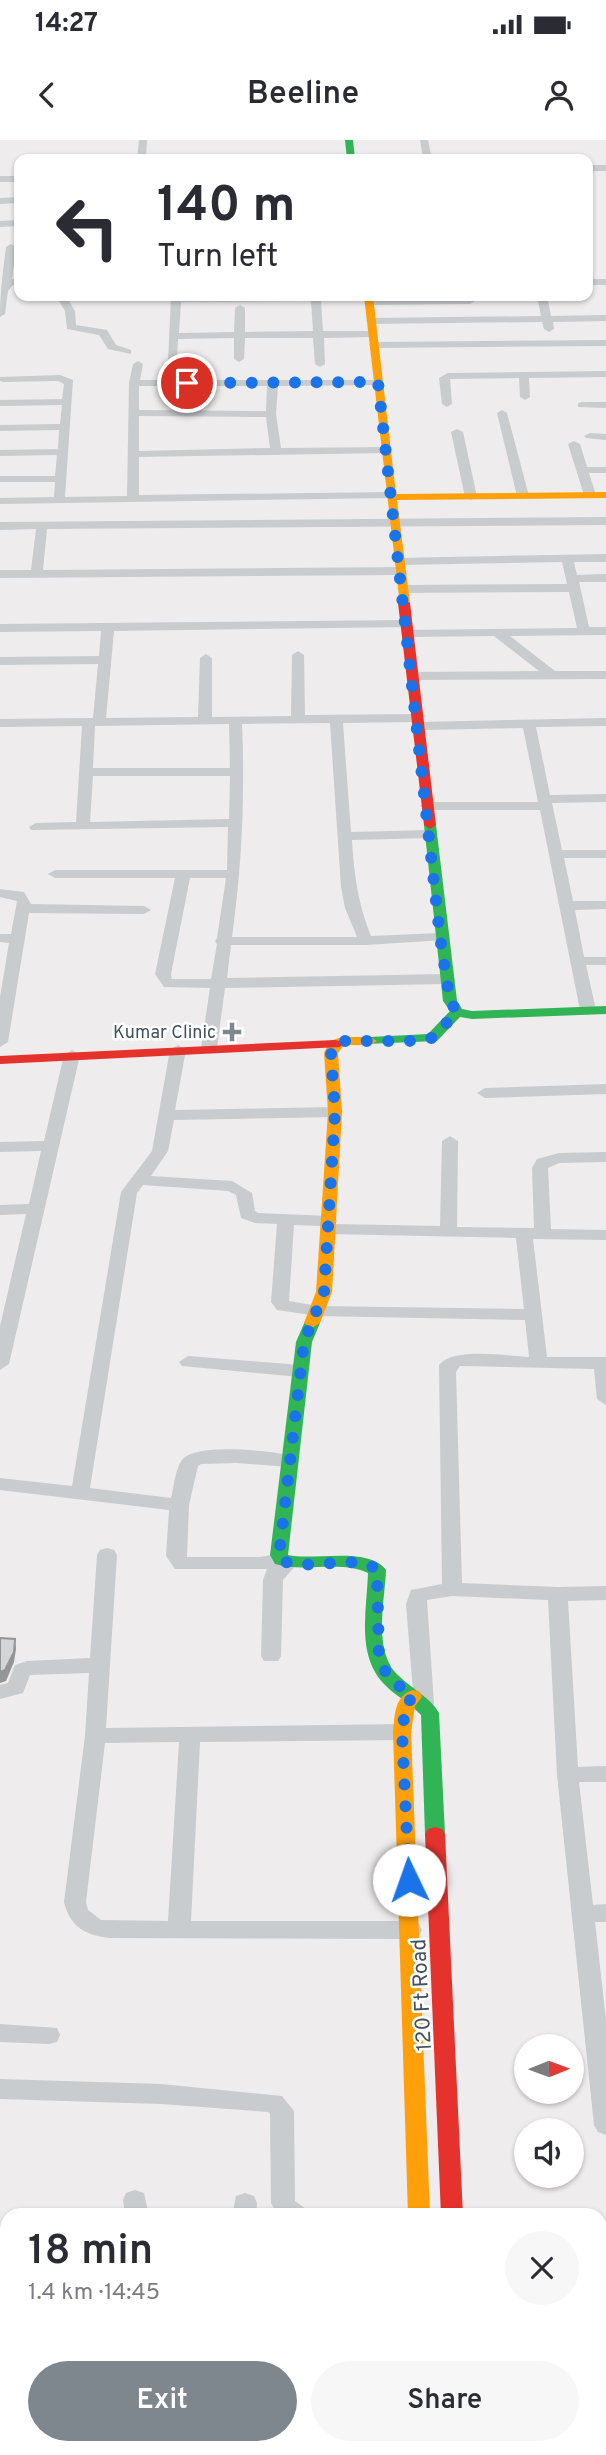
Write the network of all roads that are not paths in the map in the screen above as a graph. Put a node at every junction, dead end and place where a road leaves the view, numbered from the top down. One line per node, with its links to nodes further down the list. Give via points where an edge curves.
1 (245, 154): 2 (street)
2 (293, 154)
3 (11, 247): 4 (street)
4 (14, 268): 5 (street)
5 (14, 283): 13 (street, via 3,291)
6 (64, 301): 23 (street, via 71,327 103,332 112,347)
7 (175, 301): 19 (street)
8 (316, 301): 18 (street)
9 (368, 301): 17 (street)
10 (470, 301): 16 (street)
11 (543, 301): 15 (street)
12 (240, 308): 20 (street)
13 (0, 314)
14 (606, 318): 15 (street)
15 (547, 319): 16 (street); 21 (street)
16 (474, 320): 17 (street)
17 (372, 333): 18 (street); 21 (street); 31 (street)
18 (318, 334): 20 (street); 27 (street)
19 (174, 335): 20 (street); 24 (street)
20 (240, 335): 25 (street)
21 (552, 343): 22 (street)
22 (606, 343)
23 (127, 352)
24 (172, 359)
25 (239, 359)
26 (138, 364): 32 (street)
27 (320, 364)
28 (606, 374): 29 (street)
29 (524, 375): 34 (street); 37 (street, via 448,376 444,378)
30 (1, 376): 35 (street, via 64,379 69,382); 36 (street)
31 (378, 382): 33 (street); 50 (street)
32 (134, 383): 33 (street); 41 (street)
33 (273, 383): 42 (street)
34 (525, 397)
35 (67, 402): 36 (street); 44 (street)
36 (4, 403): 43 (street)
37 (447, 404)
38 (582, 405): 39 (street)
39 (606, 405)
40 (502, 413): 61 (street)
41 (133, 414): 42 (street); 54 (street)
42 (271, 414): 52 (street)
43 (0, 422)
44 (65, 427): 45 (street); 51 (street)
45 (0, 428)
46 (457, 432): 62 (street)
47 (590, 436): 48 (street)
48 (606, 436)
49 (574, 444): 55 (street)
50 (386, 450): 52 (street); 60 (street)
51 (63, 452): 53 (street); 58 (street)
52 (276, 452): 54 (street)
53 (0, 453)
54 (132, 453): 63 (street)
55 (583, 470): 56 (street); 59 (street)
56 (606, 470)
57 (0, 479): 58 (street)
58 (61, 479): 64 (street)
59 (598, 495): 61 (street)
60 (391, 496): 62 (street); 63 (street); 67 (street)
61 (523, 496): 62 (street)
62 (471, 497)
63 (133, 499): 64 (street)
64 (59, 500): 65 (street)
65 (0, 501)
66 (606, 521): 67 (street)
67 (395, 524): 68 (street); 72 (street)
68 (42, 525): 69 (street); 74 (street)
69 (0, 526)
70 (606, 558): 71 (street)
71 (567, 559): 72 (street); 76 (street)
72 (400, 566): 74 (street); 77 (street)
73 (0, 574): 74 (street)
74 (37, 574)
75 (606, 578): 76 (street)
76 (573, 583): 77 (street); 81 (street)
77 (403, 589): 80 (street)
78 (0, 628): 79 (street)
79 (108, 628): 80 (street); 86 (street)
80 (407, 628): 83 (street); 90 (street)
81 (584, 631): 82 (street); 83 (street)
82 (606, 631)
83 (497, 632): 88 (street)
84 (298, 655): 94 (street)
85 (206, 658): 92 (street)
86 (105, 660): 87 (street); 95 (street)
87 (0, 661)
88 (552, 675): 89 (street); 90 (street)
89 (606, 675)
90 (413, 676): 96 (street)
91 (336, 719): 94 (street); 96 (street); 109 (street)
92 (205, 720): 93 (street); 95 (street)
93 (235, 720): 94 (street); 101 (street)
94 (298, 720)
95 (94, 722): 98 (street); 100 (street)
96 (418, 722): 99 (street); 104 (street)
97 (606, 722): 99 (street)
98 (0, 723)
99 (529, 724): 103 (street)
100 (88, 772): 101 (street); 106 (street)
101 (237, 772): 105 (street)
102 (606, 798): 103 (street)
103 (545, 802): 104 (street); 110 (street)
104 (427, 806): 108 (street)
105 (237, 823): 106 (street); 113 (street)
106 (83, 826): 107 (street)
107 (36, 827)
108 (430, 834): 109 (street); 120 (street)
109 (344, 836): 124 (street, via 349,898)
110 (556, 854): 111 (street); 117 (street)
111 (606, 854)
112 (55, 874): 114 (street)
113 (233, 874): 114 (street); 123 (street)
114 (183, 875): 128 (street, via 165,981 187,986)
115 (0, 893): 118 (street, via 23,897)
116 (606, 905): 117 (street)
117 (566, 906): 125 (street)
118 (23, 908): 119 (street); 122 (street)
119 (144, 910)
120 (440, 937): 124 (street); 127 (street)
121 (0, 938): 122 (street)
122 (18, 939): 132 (street)
123 (222, 941): 124 (street); 128 (street)
124 (366, 941)
125 (578, 961): 126 (street); 129 (street)
126 (606, 961)
127 (447, 979): 128 (street); 131 (street, via 450,1001)
128 (218, 982): 134 (street)
129 (587, 1010): 130 (street); 131 (street)
130 (606, 1010)
131 (457, 1012): 133 (street, via 432,1038)
132 (0, 1042)
133 (335, 1044): 134 (street); 140 (street, via 331,1053)
134 (209, 1048): 135 (street)
135 (178, 1050): 136 (street); 141 (street)
136 (72, 1055): 137 (street); 143 (street)
137 (0, 1060)
138 (606, 1089): 139 (street)
139 (485, 1093)
140 (335, 1112): 141 (street); 150 (street)
141 (168, 1115): 146 (street, via 160,1151)
142 (450, 1141): 151 (street)
143 (50, 1146): 144 (street); 147 (street)
144 (0, 1147)
145 (606, 1157): 152 (street, via 543,1162)
146 (136, 1180): 149 (street, via 232,1186 244,1193 247,1214); 165 (street, via 129,1192)
147 (37, 1209): 148 (street); 156 (street)
148 (0, 1210)
149 (286, 1221): 150 (street); 154 (street, via 280,1302 289,1308)
150 (329, 1225): 151 (street); 154 (street, via 324,1292)
151 (448, 1232): 152 (street)
152 (533, 1233): 153 (street); 155 (street)
153 (606, 1235)
154 (317, 1311): 155 (street); 161 (street, via 304,1342)
155 (533, 1315): 158 (street)
156 (2, 1345): 160 (street)
157 (188, 1362): 161 (street)
158 (539, 1363): 159 (street); 169 (street, via 457,1360 448,1365)
159 (604, 1363): 162 (street)
160 (0, 1364)
161 (300, 1371): 163 (street)
162 (606, 1399)
163 (290, 1461): 166 (street, via 193,1458); 168 (street, via 279,1555)
164 (0, 1484): 165 (street)
165 (80, 1493): 166 (street)
166 (179, 1505): 168 (street, via 176,1556 182,1564)
167 (107, 1555): 173 (street)
168 (284, 1562): 172 (street, via 273,1580); 175 (street, via 363,1564 377,1570 379,1658 388,1677)
169 (452, 1589): 171 (street); 175 (street, via 418,1595)
170 (606, 1593): 171 (street)
171 (558, 1594): 180 (street)
172 (271, 1656)
173 (99, 1665): 174 (street, via 27,1668 16,1688); 178 (street)
174 (0, 1692)
175 (419, 1701): 176 (street, via 406,1704); 192 (street, 120 Ft Road, via 430,1713)
176 (402, 1732): 177 (street); 184 (street)
177 (190, 1734): 178 (street); 183 (street)
178 (95, 1736): 183 (street, via 75,1902 78,1915 96,1927)
179 (606, 1774): 180 (street)
180 (568, 1775): 182 (street)
181 (606, 1913): 182 (street)
182 (583, 1914): 187 (street)
183 (179, 1930): 184 (street)
184 (411, 1930): 191 (street)
185 (0, 2033): 186 (street)
186 (49, 2035)
187 (603, 2075): 189 (street)
188 (0, 2089): 190 (street, via 274,2103 282,2111)
189 (606, 2125)
190 (286, 2208)
191 (419, 2208)
192 (452, 2208)

